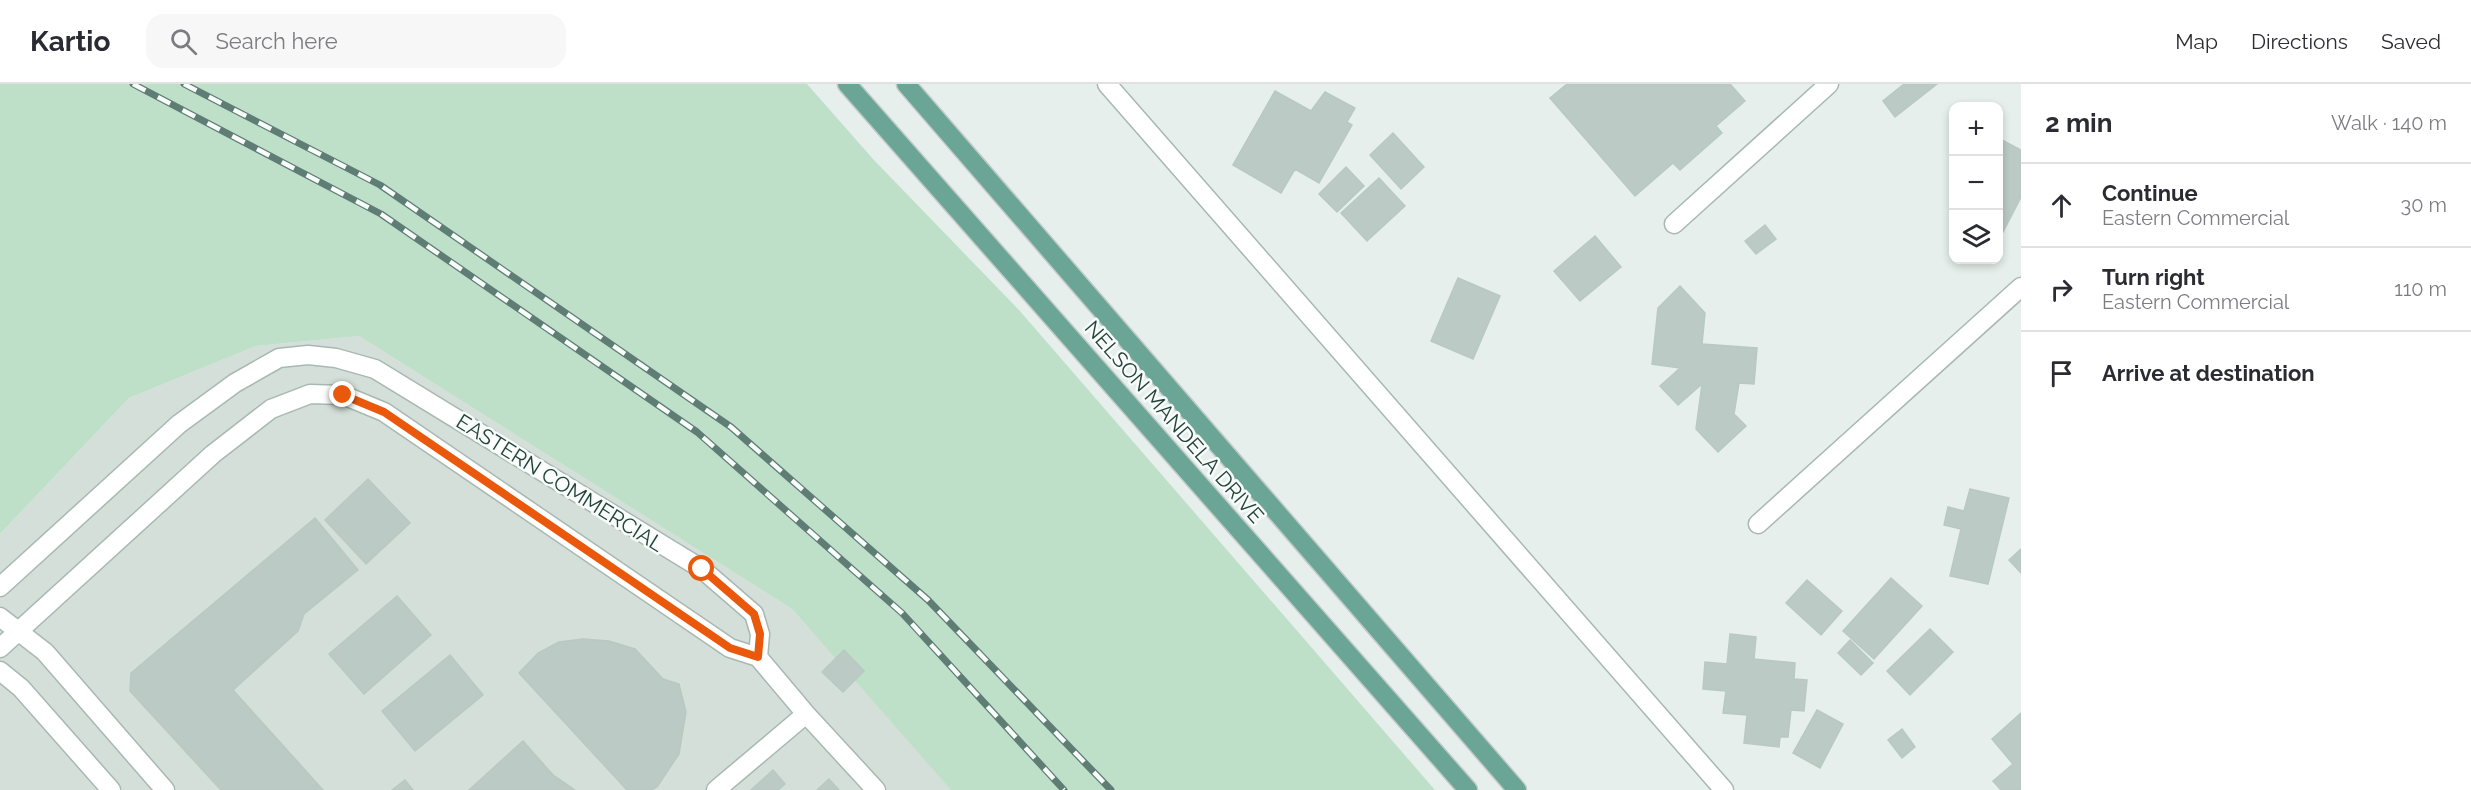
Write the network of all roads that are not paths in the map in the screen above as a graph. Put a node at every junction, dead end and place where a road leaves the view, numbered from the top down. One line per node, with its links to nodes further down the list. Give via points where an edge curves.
1 (847, 84): 19 (main road, NELSON MANDELA DRIVE)
2 (906, 84): 20 (main road, NELSON MANDELA DRIVE)
3 (1107, 84): 21 (street)
4 (1829, 84): 5 (street)
5 (1674, 224)
6 (2021, 287): 7 (street)
7 (1758, 524)
8 (0, 587): 12 (street, EASTERN COMMERCIAL, via 179,424 235,383 279,358 308,355 375,369 702,569 754,614 760,634)
9 (0, 616): 10 (street)
10 (20, 631): 11 (street, EASTERN COMMERCIAL); 12 (street, EASTERN COMMERCIAL, via 213,454 271,409 310,394 343,395 384,412 730,648); 16 (street, via 45,652)
11 (0, 648)
12 (758, 657): 14 (street)
13 (0, 671): 15 (street, via 21,688)
14 (806, 714): 17 (street); 18 (street)
15 (111, 790)
16 (165, 790)
17 (716, 790)
18 (876, 790)
19 (1468, 790)
20 (1517, 790)
21 (1725, 790)

